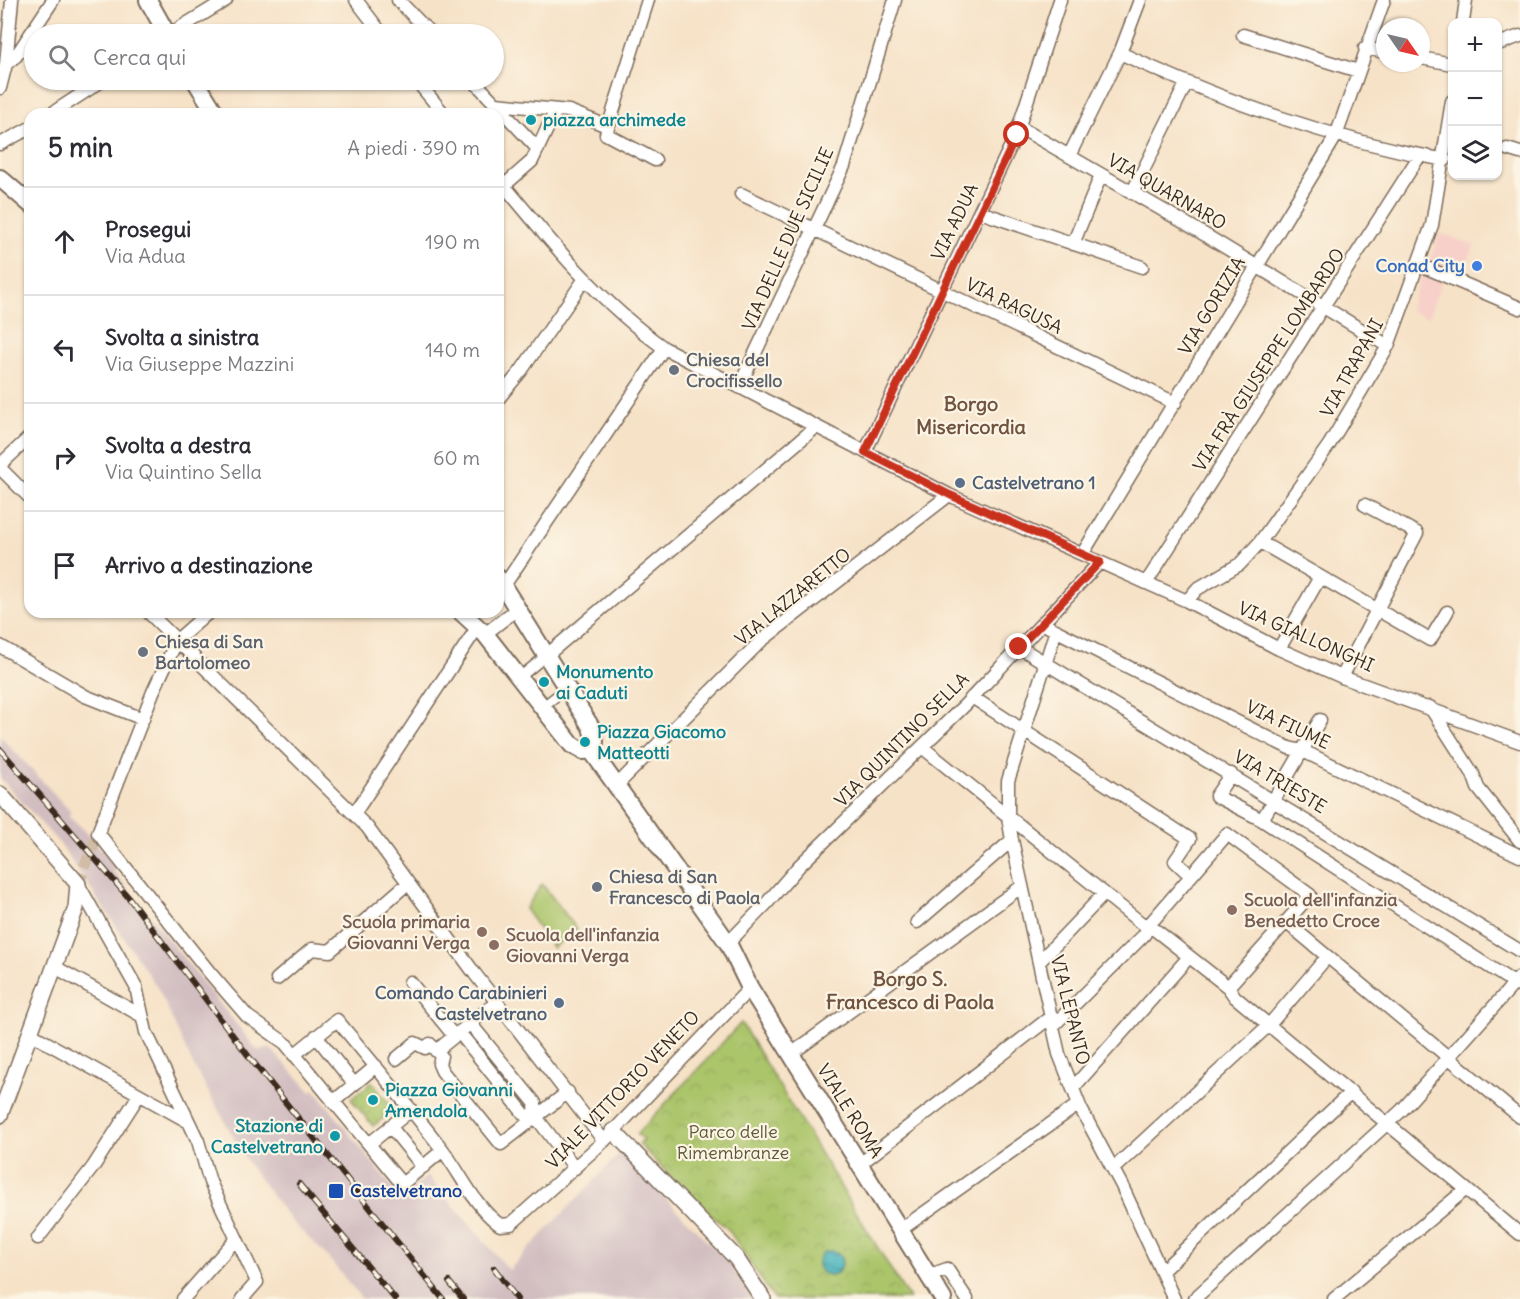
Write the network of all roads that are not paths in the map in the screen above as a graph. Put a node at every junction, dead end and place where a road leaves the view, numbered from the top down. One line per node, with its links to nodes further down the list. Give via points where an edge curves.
1 (12, 0): 28 (street)
2 (53, 0): 14 (street)
3 (148, 0): 15 (main road)
4 (226, 0): 16 (street)
5 (356, 0): 17 (street)
6 (398, 0): 18 (street)
7 (648, 0): 43 (street)
8 (895, 0): 64 (street, VIA DELLE DUE SICILIE, via 844,165)
9 (1060, 0): 45 (street, VIA ADUA)
10 (1140, 0): 25 (street)
11 (1384, 0): 23 (street, VIA GORIZIA)
12 (1466, 0): 13 (street)
13 (1464, 18)
14 (37, 24)
15 (163, 24)
16 (186, 24)
17 (374, 24)
18 (421, 24)
19 (1243, 35): 29 (street)
20 (1520, 36): 21 (street)
21 (1502, 42)
22 (24, 44): 28 (street)
23 (1365, 48): 24 (street); 29 (street, VIA GORIZIA)
24 (1376, 50)
25 (1120, 53): 30 (street); 53 (street)
26 (1430, 60): 27 (street)
27 (1448, 63)
28 (6, 64): 31 (street)
29 (1358, 71): 47 (street, VIA GORIZIA)
30 (1186, 84): 47 (street); 60 (street)
31 (0, 88)
32 (88, 90): 37 (street)
33 (201, 90): 38 (main road)
34 (424, 90): 39 (street)
35 (483, 90): 36 (street)
36 (496, 104): 40 (street); 41 (street)
37 (60, 108)
38 (212, 108)
39 (439, 108)
40 (500, 108)
41 (556, 110): 43 (street); 50 (street)
42 (504, 113): 50 (street)
43 (607, 126): 54 (street, via 606,134)
44 (1449, 126): 55 (street, VIA TRAPANI)
45 (1019, 127): 53 (street, VIA QUARNARO); 63 (street, VIA ADUA)
46 (24, 132): 48 (street)
47 (1336, 136): 52 (street); 68 (street, VIA GORIZIA)
48 (0, 144)
49 (1508, 149): 51 (street)
50 (538, 150): 58 (street, via 532,161)
51 (1520, 153)
52 (1420, 155): 55 (street); 72 (street, VIA FRÀ GIUSEPPE LOMBARDO)
53 (1069, 156): 56 (street, VIA QUARNARO)
54 (656, 160)
55 (1444, 160): 66 (street, VIA TRAPANI)
56 (1101, 175): 60 (street, VIA QUARNARO); 65 (street)
57 (0, 178): 62 (main road)
58 (504, 182)
59 (504, 190): 69 (street, VIA GIALLONGHI)
60 (1132, 193): 68 (street, VIA QUARNARO)
61 (741, 194): 64 (street, VIA RAGUSA)
62 (24, 199)
63 (980, 212): 65 (street); 70 (street, VIA ADUA)
64 (814, 229): 70 (street, VIA RAGUSA); 75 (street, VIA DELLE DUE SICILIE)
65 (1073, 244): 67 (street)
66 (1420, 265): 71 (street); 73 (street, VIA TRAPANI)
67 (1142, 267)
68 (1257, 267): 72 (street, VIA QUARNARO); 77 (street, VIA GORIZIA)
69 (584, 280): 74 (street, VIA GIALLONGHI); 76 (street)
70 (942, 291): 77 (street, VIA RAGUSA); 80 (street, VIA ADUA)
71 (1520, 306)
72 (1325, 308): 73 (street, VIA QUARNARO); 90 (street, VIA FRÀ GIUSEPPE LOMBARDO)
73 (1388, 346): 85 (street, VIA TRAPANI, via 1329,445)
74 (664, 348): 75 (street, VIA GIALLONGHI); 89 (street)
75 (739, 387): 78 (street, VIA GIALLONGHI)
76 (504, 392)
77 (1174, 403): 86 (street, VIA GORIZIA)
78 (816, 427): 80 (street, VIA GIALLONGHI); 108 (street)
79 (24, 443): 81 (street)
80 (865, 452): 83 (street, VIA GIALLONGHI)
81 (0, 467): 82 (street)
82 (24, 492)
83 (950, 495): 86 (street, VIA GIALLONGHI); 124 (street, VIA LAZZARETTO, via 761,641)
84 (1365, 505): 94 (street, via 1417,533)
85 (1260, 542): 88 (street); 92 (street, VIA TRAPANI, via 1240,564 1197,590)
86 (1083, 553): 87 (street, VIA GIALLONGHI)
87 (1100, 562): 90 (street, VIA GIALLONGHI); 101 (street, VIA QUINTINO SELLA)
88 (1320, 577): 94 (street); 107 (street)
89 (504, 579)
90 (1146, 583): 92 (street, VIA GIALLONGHI)
91 (504, 588): 93 (main road)
92 (1187, 601): 107 (street, VIA GIALLONGHI)
93 (517, 609): 96 (street); 108 (main road)
94 (1377, 610): 95 (street, via 1430,640); 111 (street)
95 (1447, 612)
96 (504, 617)
97 (154, 618): 104 (street)
98 (201, 618): 104 (street)
99 (467, 618): 103 (main road)
100 (502, 618): 103 (street)
101 (1042, 623): 102 (street, VIA FIUME); 106 (street, VIA QUINTINO SELLA)
102 (1056, 630): 109 (street, VIA LEPANTO); 122 (street, VIA FIUME, via 1289,748)
103 (481, 631): 110 (main road); 127 (street)
104 (177, 640): 116 (street); 127 (street)
105 (0, 646): 116 (street, via 85,696)
106 (1019, 647): 109 (street, VIA TRIESTE); 113 (street, VIA QUINTINO SELLA)
107 (1279, 649): 111 (street, VIA GIALLONGHI)
108 (547, 655): 110 (street); 112 (main road)
109 (1046, 663): 118 (street, VIA LEPANTO); 123 (street, VIA TRIESTE)
110 (520, 677): 114 (main road)
111 (1342, 677): 115 (street, VIA GIALLONGHI)
112 (567, 688): 114 (street); 121 (main road, via 595,734)
113 (972, 697): 118 (street); 120 (street, VIA QUINTINO SELLA)
114 (542, 707): 121 (main road, via 572,746)
115 (1430, 707): 119 (street, VIA GIALLONGHI); 131 (street, via 1478,788)
116 (143, 719): 162 (street, via 98,833 247,1016 285,1043)
117 (1320, 720): 122 (street)
118 (1025, 731): 128 (street, VIA LEPANTO, via 1008,781); 133 (street, via 1190,839 1175,861)
119 (1520, 742)
120 (922, 747): 128 (street); 141 (street, VIA QUINTINO SELLA, via 799,866)
121 (591, 750): 124 (main road)
122 (1303, 751): 126 (street); 132 (street, VIA FIUME)
123 (1231, 774): 126 (street, VIA TRIESTE); 129 (street, via 1216,796)
124 (616, 786): 141 (main road)
125 (0, 794): 135 (street)
126 (1275, 800): 129 (street); 142 (street, VIA TRIESTE)
127 (354, 814): 134 (street)
128 (1008, 818): 130 (street, VIA LEPANTO); 137 (street)
129 (1262, 820): 149 (street)
130 (1012, 840): 136 (street, VIA LEPANTO); 138 (street)
131 (1520, 841)
132 (1520, 856)
133 (1190, 874): 139 (street, via 1227,834 1310,895); 140 (street)
134 (408, 883): 147 (street, via 330,951 312,949); 152 (street)
135 (78, 884): 146 (street, via 76,908); 153 (street, via 136,987)
136 (1021, 887): 145 (street, VIA LEPANTO); 161 (street)
137 (1104, 894): 140 (street); 145 (street)
138 (917, 922)
139 (1286, 922): 144 (street); 150 (street)
140 (1149, 925): 143 (street); 154 (street)
141 (728, 943): 151 (main road, VIALE ROMA)
142 (1520, 951)
143 (1189, 957): 150 (street); 167 (street)
144 (1327, 957): 156 (street); 163 (street)
145 (1039, 963): 154 (street, VIA LEPANTO)
146 (55, 967): 153 (street); 157 (street)
147 (277, 979)
148 (410, 982): 158 (street)
149 (1518, 983): 163 (street)
150 (1228, 987): 156 (street, via 1234,997)
151 (750, 988): 161 (main road, VIALE ROMA); 180 (street, VIALE VITTORIO VENETO)
152 (496, 1002): 155 (street); 168 (street)
153 (142, 1016): 177 (street)
154 (1053, 1021): 167 (street, VIA LEPANTO, via 1059,1054); 183 (street)
155 (470, 1023): 158 (street); 175 (street, via 535,1103)
156 (1269, 1025): 169 (street); 186 (street)
157 (31, 1034): 170 (street); 174 (street)
158 (457, 1034): 160 (street); 175 (street, via 525,1115)
159 (316, 1036): 162 (street); 165 (street, via 337,1020); 166 (street)
160 (436, 1051): 164 (street, via 430,1044 425,1048 415,1043); 175 (street, via 441,1056 442,1071 501,1143)
161 (791, 1054): 183 (main road, VIALE ROMA)
162 (294, 1055): 171 (street)
163 (1449, 1056): 176 (street); 178 (street)
164 (396, 1059)
165 (376, 1066): 166 (street); 173 (street)
166 (354, 1084): 171 (street)
167 (1073, 1088): 172 (street, VIA LEPANTO)
168 (568, 1092): 175 (street); 180 (street)
169 (1351, 1092): 178 (street); 192 (street)
170 (139, 1095): 177 (street); 190 (street, via 93,1167)
171 (333, 1102): 181 (street)
172 (1079, 1104): 186 (street, VIA LEPANTO); 188 (street)
173 (411, 1110): 179 (street); 182 (street)
174 (0, 1115)
175 (536, 1117): 185 (street)
176 (1520, 1117)
177 (189, 1122): 191 (street)
178 (1388, 1123): 187 (street); 200 (street)
179 (390, 1126): 181 (street); 184 (street)
180 (609, 1136): 185 (street, VIALE VITTORIO VENETO); 196 (street, via 736,1258)
181 (369, 1144): 184 (street, via 402,1184)
182 (446, 1154): 184 (street); 185 (street, VIALE VITTORIO VENETO, via 470,1192 500,1225 511,1224)
183 (860, 1164): 188 (main road, VIALE ROMA)
184 (423, 1167)
185 (575, 1167)
186 (1113, 1169): 192 (street, VIA LEPANTO)
187 (1465, 1190): 189 (street); 201 (street)
188 (900, 1230): 193 (main road, VIALE ROMA)
189 (1520, 1234)
190 (38, 1238)
191 (236, 1239): 194 (street); 195 (street, via 257,1282)
192 (1163, 1270): 199 (street, VIA LEPANTO)
193 (928, 1276): 197 (main road, VIALE ROMA); 198 (street, via 947,1269)
194 (183, 1299)
195 (242, 1299)
196 (763, 1299)
197 (943, 1299)
198 (967, 1299)
199 (1174, 1299)
200 (1194, 1299)
201 (1334, 1299)

